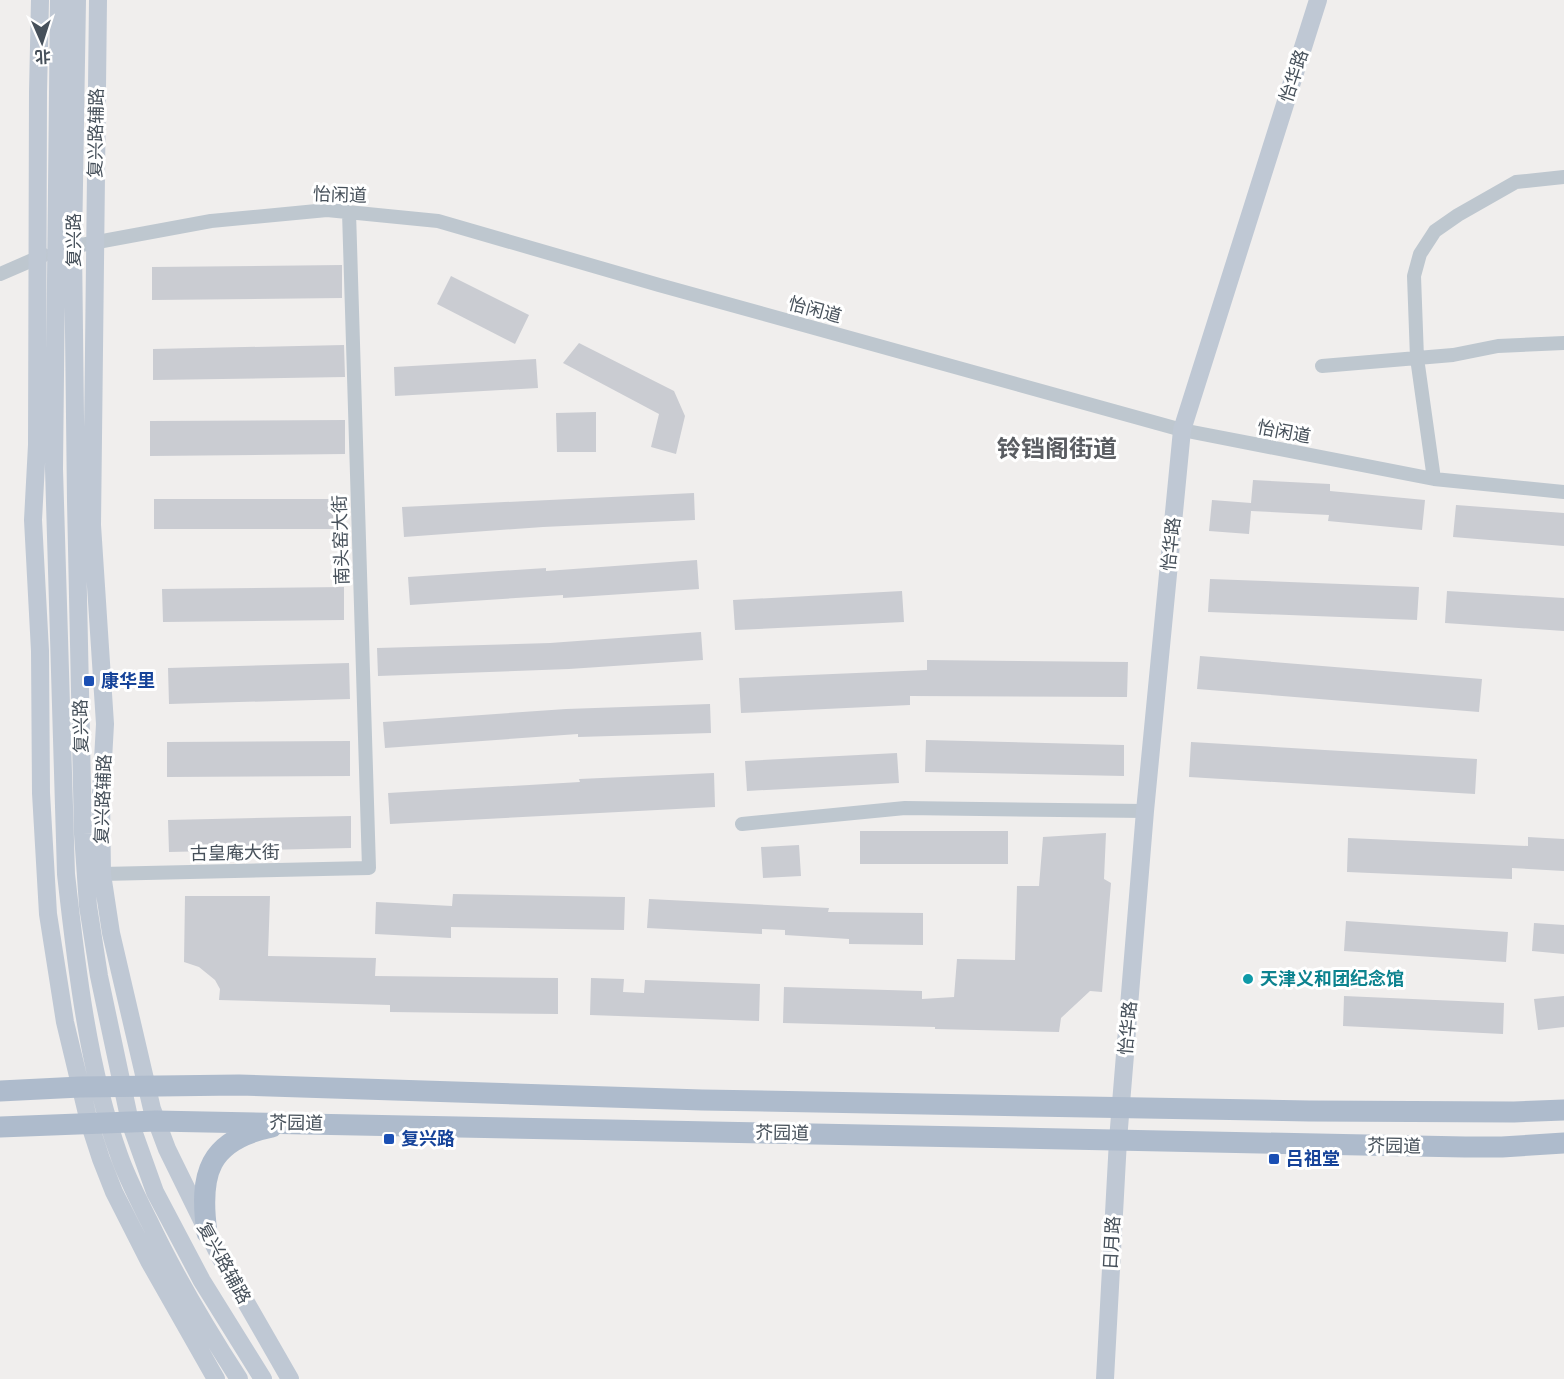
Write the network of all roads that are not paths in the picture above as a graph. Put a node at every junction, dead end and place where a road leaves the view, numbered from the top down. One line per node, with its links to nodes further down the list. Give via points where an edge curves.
1 (40, 0): 8 (street, via 38,92)
2 (98, 0): 7 (street, 复兴路辅路)
3 (1318, 0): 13 (street, 怡华路)
4 (68, 5): 8 (street, 复兴路)
5 (1564, 177): 11 (street, via 1516,182 1435,231 1420,254 1414,276)
6 (349, 212): 7 (street, 怡闲道, via 327,210 211,221); 13 (street, 怡闲道, via 438,221); 19 (street, 南头窑大街)
7 (94, 243): 8 (street, 怡闲道); 20 (street, 复兴路辅路, via 92,513 105,712)
8 (56, 251): 9 (street, 怡闲道); 18 (street, 复兴路, via 54,469); 21 (street, via 33,520); 24 (street, 复兴路, via 76,501 85,871 99,976)
9 (0, 274)
10 (1564, 343): 11 (street, via 1498,346)
11 (1417, 358): 12 (street); 14 (street)
12 (1322, 366)
13 (1182, 430): 14 (street, 怡闲道); 16 (street, 怡华路)
14 (1434, 479): 15 (street, 怡闲道)
15 (1564, 492)
16 (1145, 812): 17 (street, via 905,808); 26 (street, 怡华路)
17 (742, 824)
18 (65, 854): 21 (street, via 52,888); 23 (street, 复兴路)
19 (369, 868): 20 (street, 古皇庵大街)
20 (102, 874): 22 (street, 复兴路辅路, via 111,933)
21 (48, 914): 23 (street, via 66,1022)
22 (146, 1086): 24 (main road, 芥园道); 26 (main road, 芥园道, via 239,1085); 28 (street, 复兴路辅路)
23 (90, 1087): 24 (main road, 芥园道); 25 (main road, 芥园道); 29 (street, 复兴路)
24 (122, 1087): 29 (street, 复兴路)
25 (0, 1091)
26 (1121, 1108): 27 (main road, 芥园道); 32 (street, 日月路)
27 (1564, 1110)
28 (156, 1121): 29 (main road, 芥园道); 30 (main road, 芥园道); 34 (street, 复兴路辅路)
29 (109, 1122): 31 (main road, 芥园道); 35 (street, via 114,1192); 36 (street, 复兴路, via 129,1181 156,1236 182,1287); 37 (street, 复兴路, via 155,1192 202,1281)
30 (297, 1122): 32 (main road, 芥园道); 34 (main road, via 243,1138 215,1158 204,1191)
31 (0, 1127)
32 (1118, 1140): 33 (main road, 芥园道, via 1465,1147); 39 (street, 日月路)
33 (1564, 1143)
34 (207, 1233): 38 (street, 复兴路辅路)
35 (216, 1379)
36 (239, 1379)
37 (263, 1379)
38 (290, 1379)
39 (1105, 1379)

